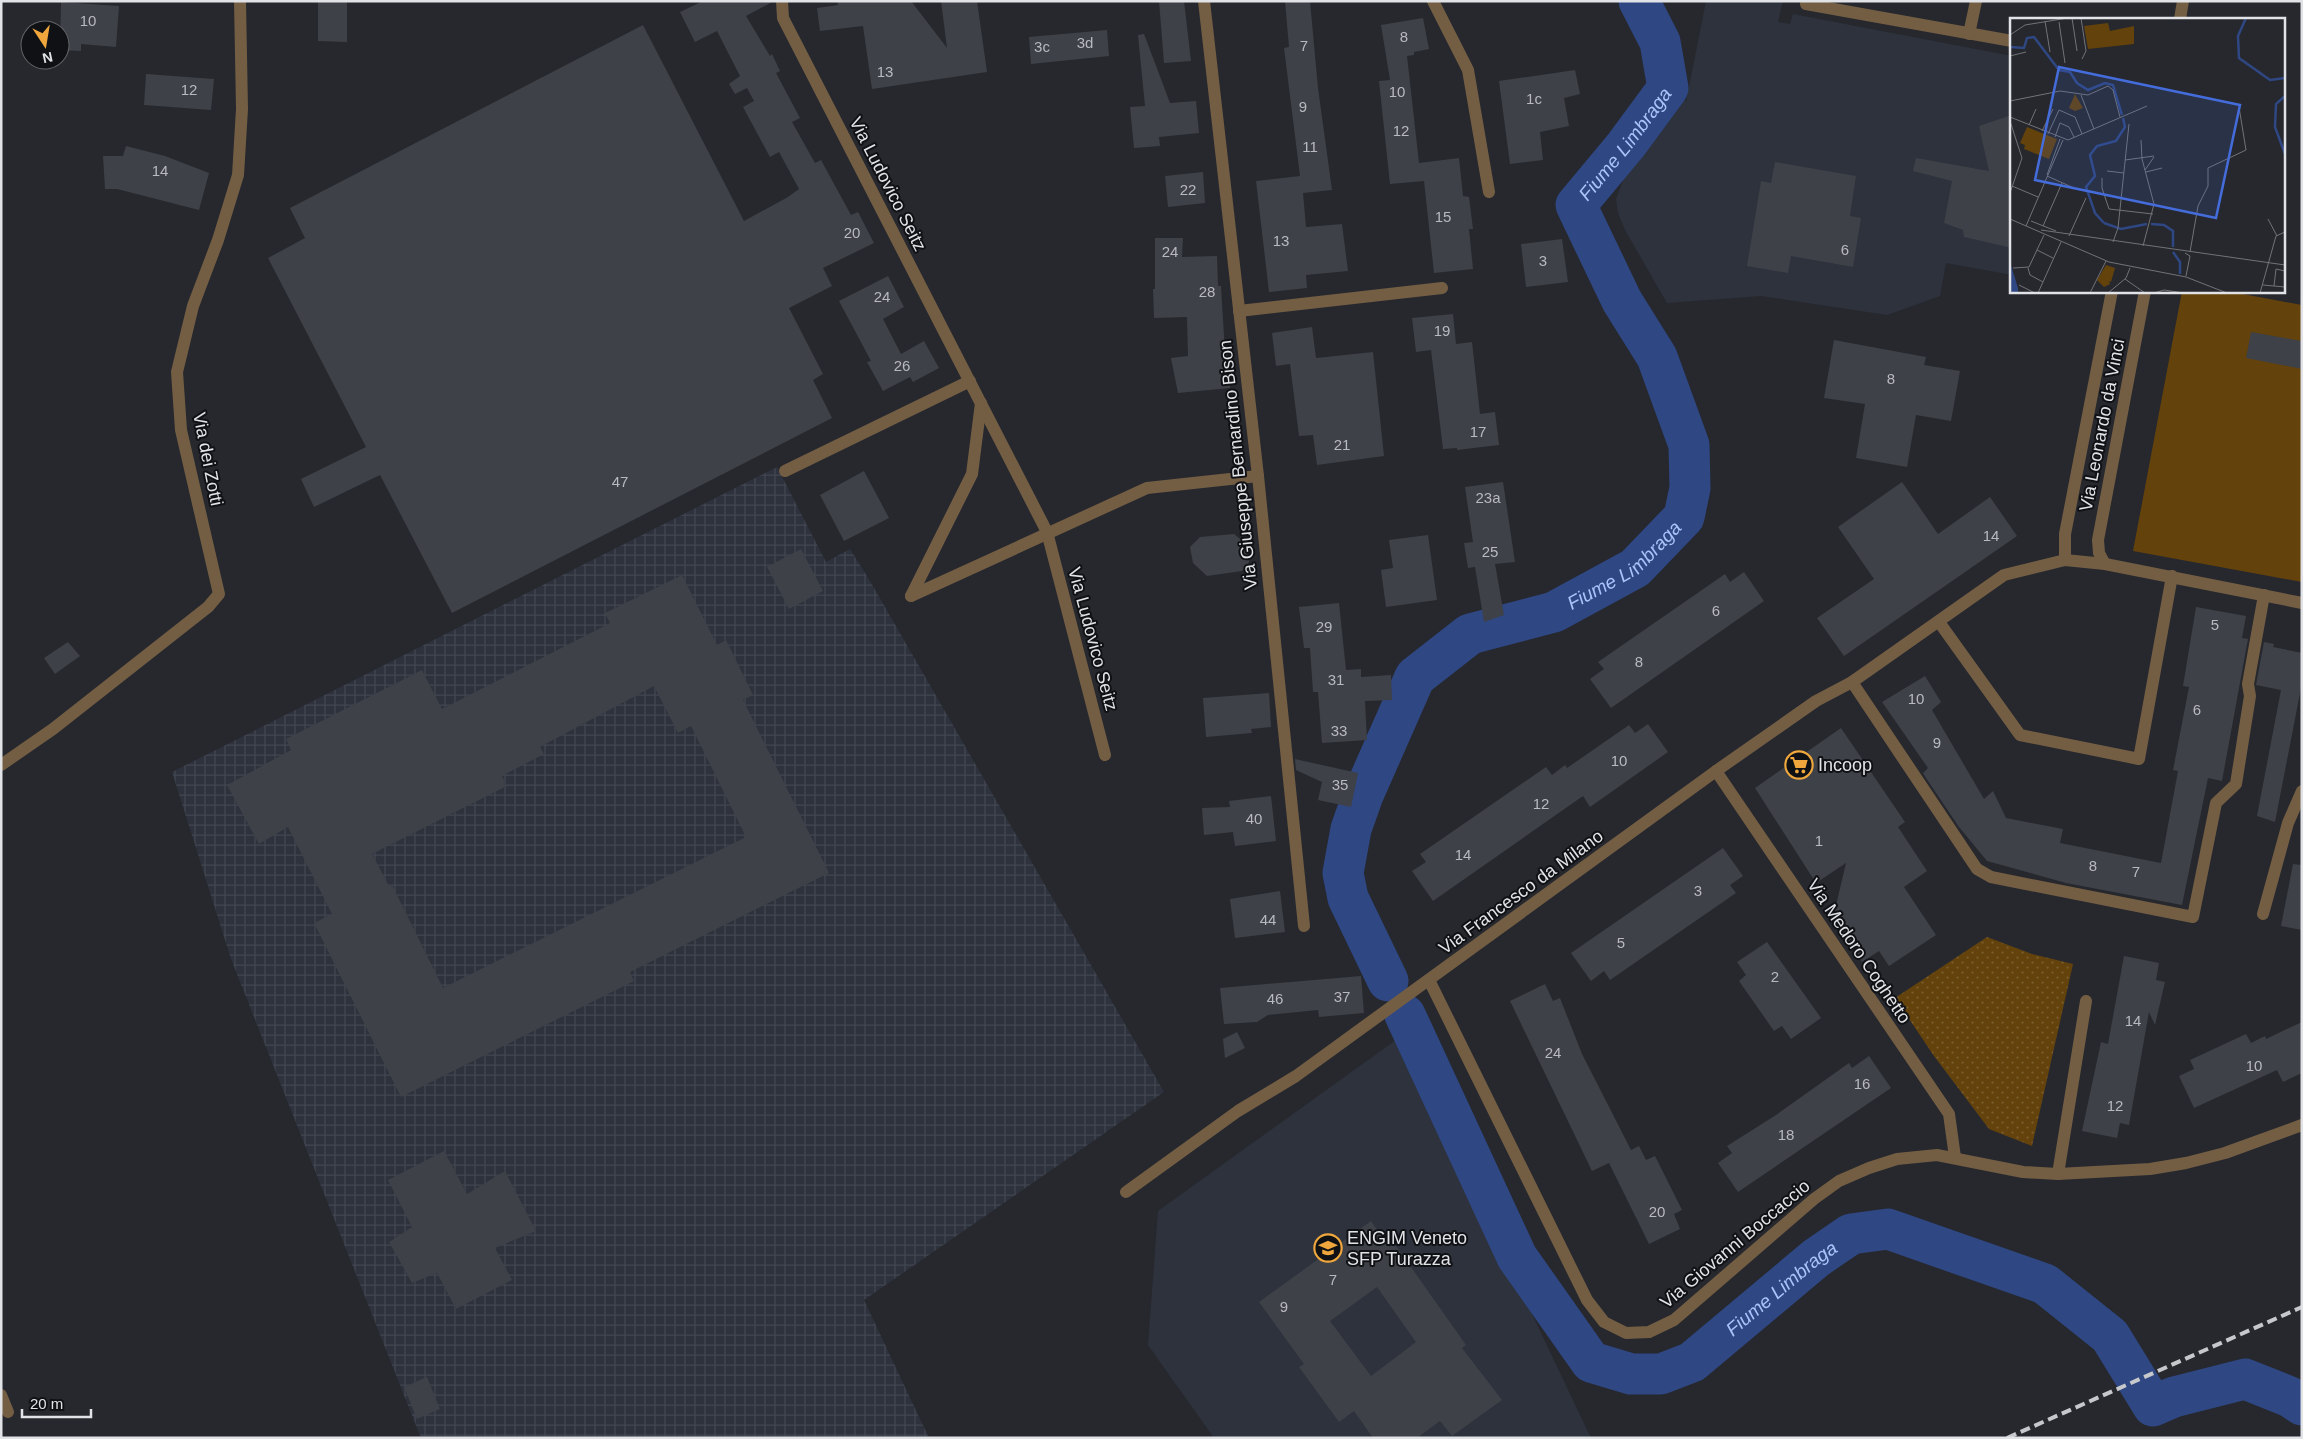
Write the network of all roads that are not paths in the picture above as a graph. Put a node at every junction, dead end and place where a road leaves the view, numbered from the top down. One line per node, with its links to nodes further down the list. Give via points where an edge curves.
1 (240, 1): 29 (street, Via dei Zotti, via 242,109 238,175 193,306 177,372 181,430 219,594 177,632 53,729)
2 (782, 1): 16 (street, Via Ludovico Seitz, via 784,18)
3 (1204, 1): 15 (street, Via Giuseppe Bernardino Bison)
4 (1433, 1): 11 (street, via 1468,70)
5 (1976, 1): 9 (street)
6 (2183, 1): 8 (street)
7 (1806, 4): 9 (street)
8 (2180, 18)
9 (1969, 34): 10 (street)
10 (2010, 42)
11 (1490, 192)
12 (1442, 288): 15 (street)
13 (2112, 292): 21 (street, Via Leonardo da Vinci, via 2066,534)
14 (2145, 292): 22 (street, Via Leonardo da Vinci, via 2098,540 2099,553)
15 (1239, 311): 19 (street, Via Giuseppe Bernardino Bison)
16 (970, 382): 17 (street, Via Ludovico Seitz); 18 (street)
17 (981, 403): 20 (street, Via Ludovico Seitz); 20 (street, via 972,474 912,596)
18 (785, 471)
19 (1258, 476): 20 (street, via 1147,488); 33 (street, Via Giuseppe Bernardino Bison)
20 (1047, 532): 28 (street, Via Ludovico Seitz)
21 (2065, 560): 22 (street); 26 (street, Via Francesco da Milano, via 2004,576)
22 (2105, 564): 23 (street)
23 (2172, 576): 24 (street); 26 (street, via 2138,759 2020,735)
24 (2264, 595): 25 (street); 27 (street, via 2248,684 2250,696 2236,784 2216,803 2193,917 1991,877 1977,869)
25 (2302, 603)
26 (1939, 622): 27 (street, Via Francesco da Milano)
27 (1852, 682): 30 (street, Via Francesco da Milano, via 1816,701)
28 (1105, 755)
29 (1, 765)
30 (1716, 771): 34 (street, Via Francesco da Milano); 37 (street, Via Medoro Coghetto, via 1949,1114)
31 (2302, 791): 32 (street, via 2288,823)
32 (2264, 914)
33 (1304, 926)
34 (1430, 980): 37 (street, Via Giovanni Boccaccio, via 1587,1300 1604,1322 1626,1333 1649,1332 1674,1320 1752,1250 1839,1181 1897,1159 1938,1155); 39 (street, Via Francesco da Milano)
35 (2086, 1001): 38 (street)
36 (2302, 1125): 38 (street, Via Giovanni Boccaccio, via 2225,1153 2186,1163 2150,1169)
37 (1955, 1157): 38 (street, Via Giovanni Boccaccio, via 2014,1170)
38 (2058, 1174)
39 (1126, 1192)
40 (1, 1395): 41 (street)
41 (8, 1412)

